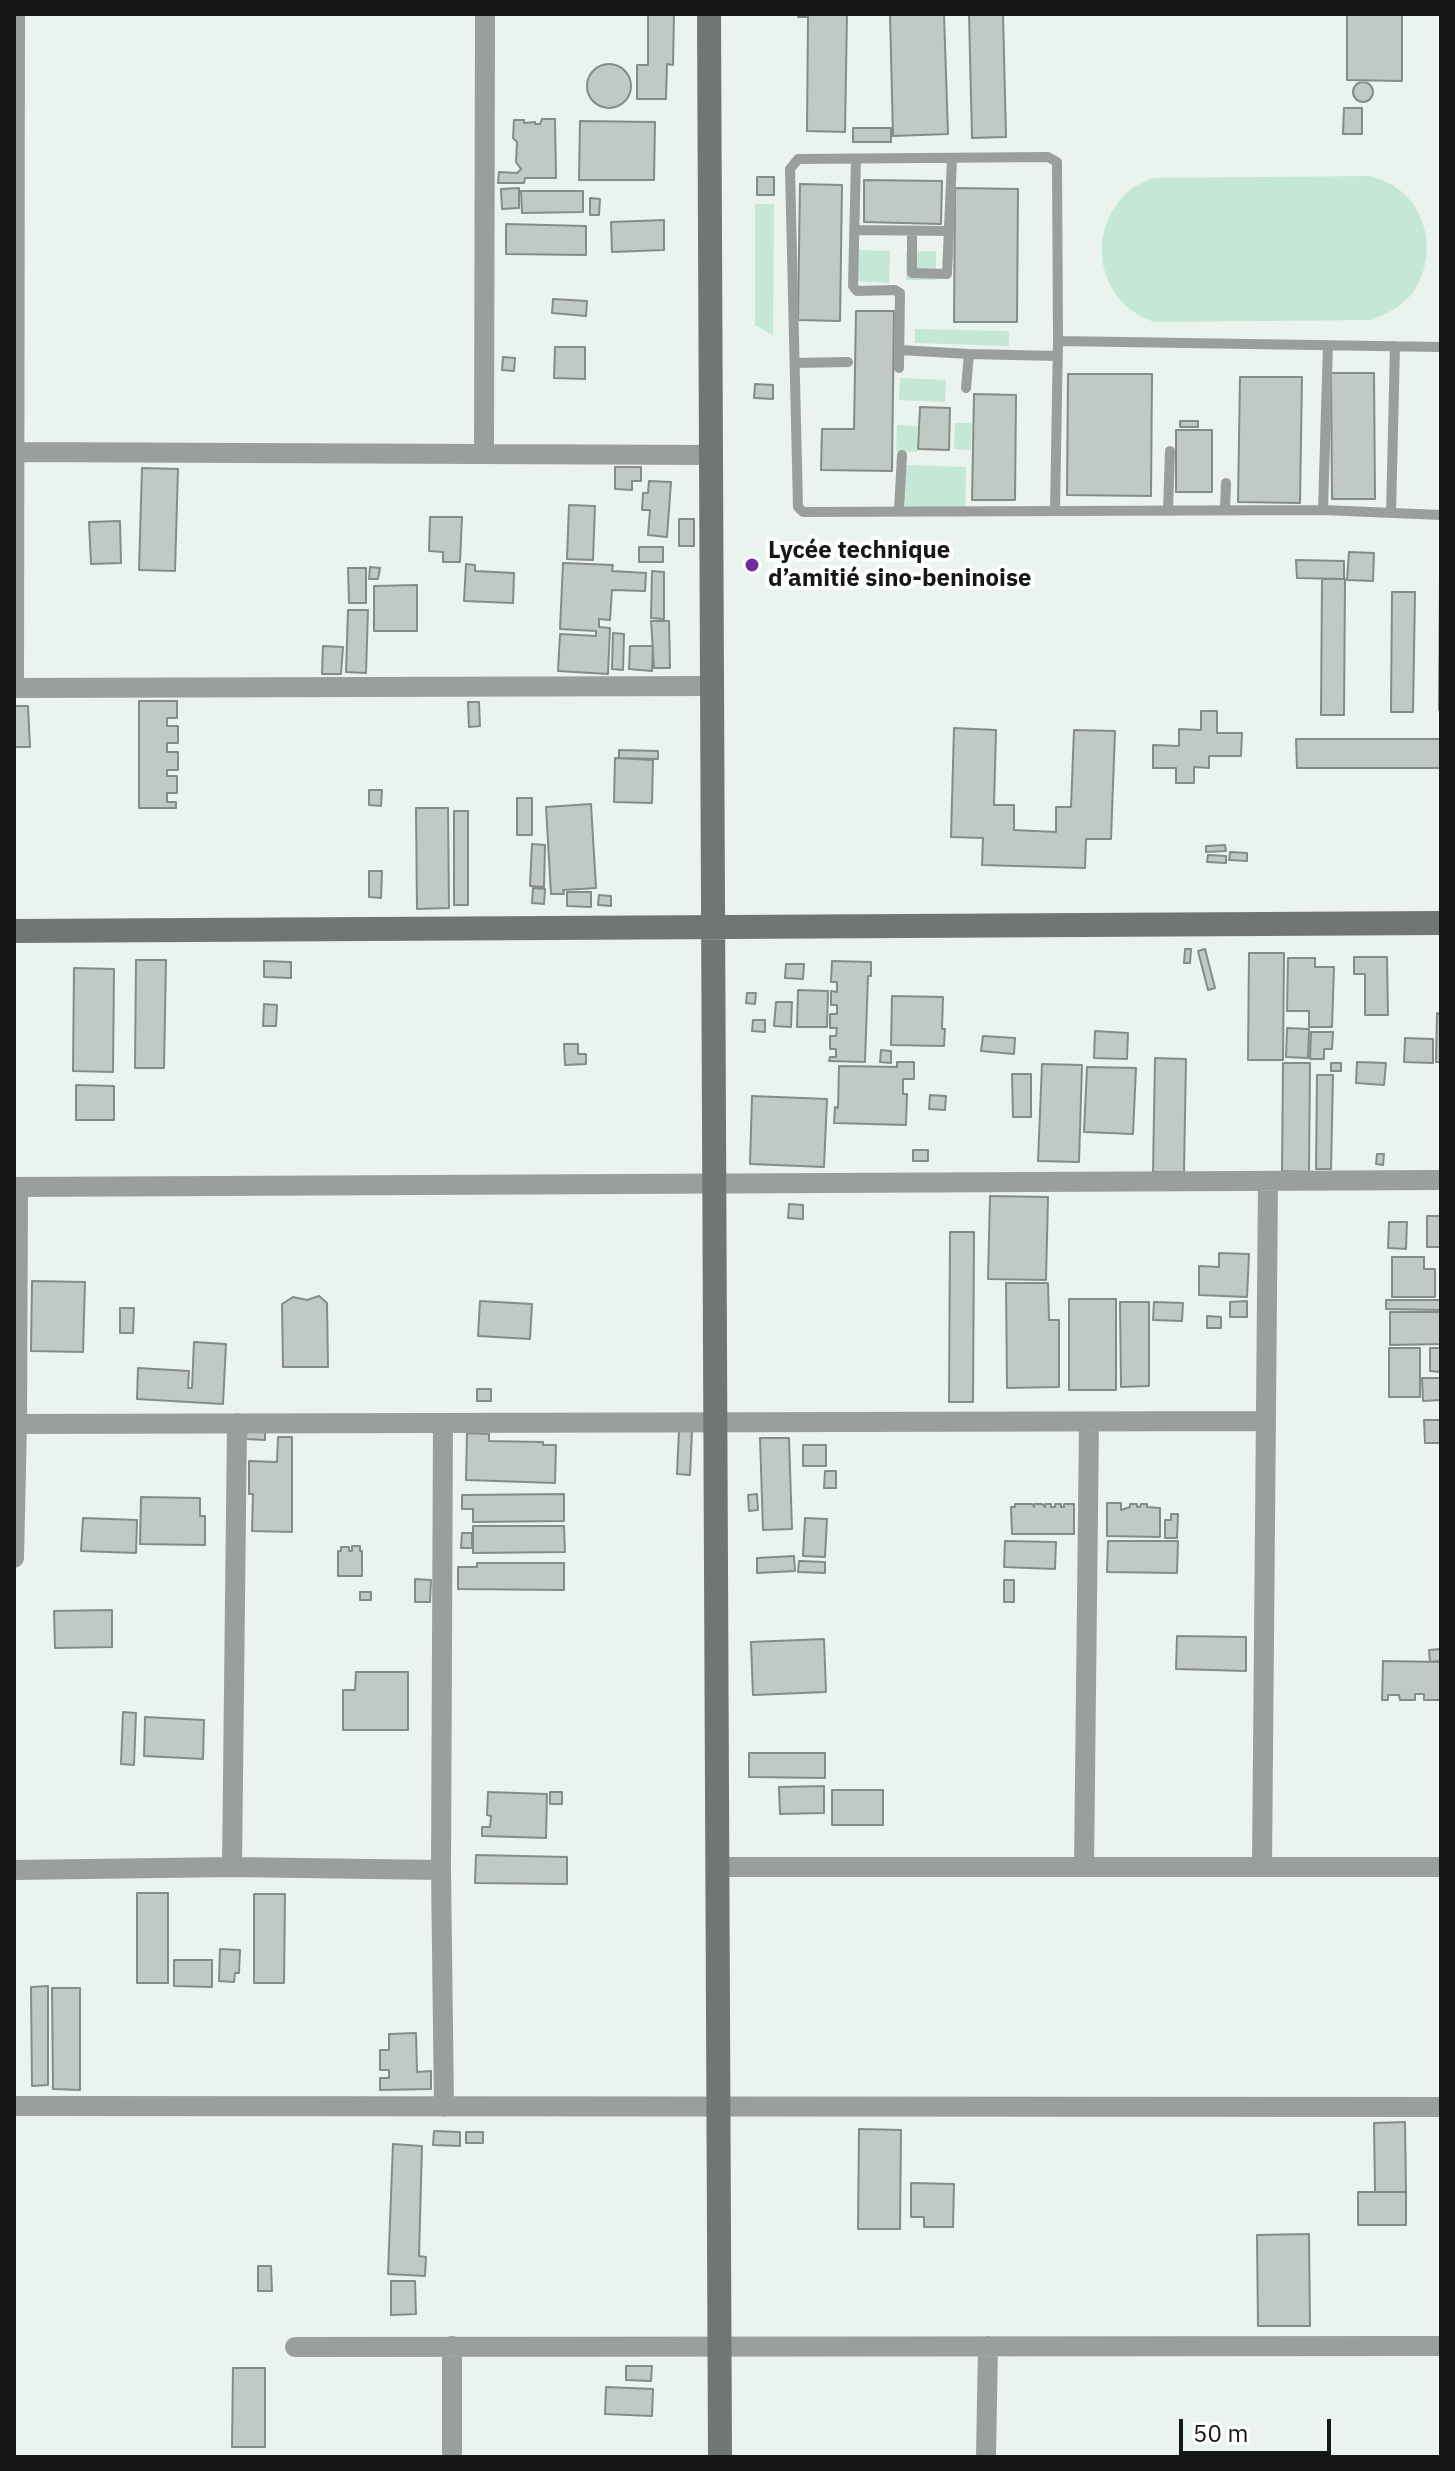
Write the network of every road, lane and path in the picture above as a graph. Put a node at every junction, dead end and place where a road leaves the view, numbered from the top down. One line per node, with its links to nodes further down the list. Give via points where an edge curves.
1 (15, 14): 21 (street)
2 (485, 14): 22 (street)
3 (709, 14): 23 (street)
4 (856, 159): 5 (lane); 6 (lane); 17 (lane, via 798,159 790,169)
5 (952, 159): 8 (lane); 9 (lane, via 1048,157 1057,162)
6 (855, 230): 7 (lane); 13 (lane, via 853,286 857,291 900,293)
7 (912, 231): 8 (lane); 8 (lane, via 910,271 946,275)
8 (950, 231)
9 (1058, 341): 10 (lane); 15 (lane)
10 (1328, 345): 11 (lane); 28 (lane)
11 (1395, 346): 12 (lane); 31 (lane)
12 (1441, 347)
13 (900, 350): 14 (lane); 18 (lane)
14 (969, 354): 15 (lane); 19 (lane)
15 (1058, 356): 26 (lane)
16 (848, 362): 17 (lane)
17 (796, 363): 29 (lane, via 799,510)
18 (899, 368)
19 (966, 388)
20 (1170, 451): 30 (lane)
21 (15, 452): 22 (street); 34 (street)
22 (484, 454): 23 (street)
23 (711, 455): 33 (street)
24 (902, 455): 29 (lane)
25 (1226, 483): 27 (lane)
26 (1055, 510): 29 (lane); 30 (lane)
27 (1225, 510): 28 (lane); 30 (lane)
28 (1323, 510): 31 (lane)
29 (899, 511)
30 (1168, 511)
31 (1391, 513): 32 (lane)
32 (1441, 515)
33 (712, 686): 34 (street); 36 (street)
34 (14, 688)
35 (1441, 923): 36 (street)
36 (713, 927): 37 (street); 40 (street)
37 (14, 931)
38 (1441, 1180): 39 (street)
39 (1268, 1181): 40 (street); 42 (street)
40 (714, 1184): 41 (street); 46 (street)
41 (16, 1187): 47 (street)
42 (1266, 1421): 43 (street); 49 (street)
43 (1089, 1422): 46 (street); 52 (street)
44 (237, 1423): 45 (street); 47 (street); 50 (street)
45 (443, 1423): 46 (street); 55 (street)
46 (715, 1423): 51 (street)
47 (16, 1424): 48 (street)
48 (14, 1558)
49 (1262, 1866): 52 (street); 53 (street)
50 (232, 1867): 54 (street); 55 (street)
51 (717, 1867): 52 (street); 57 (street)
52 (1084, 1867)
53 (1441, 1867)
54 (14, 1870)
55 (441, 1870): 58 (street)
56 (14, 2106): 58 (street)
57 (718, 2106): 58 (street); 59 (street); 61 (street)
58 (444, 2107)
59 (1441, 2107)
60 (452, 2346): 61 (street); 64 (street); 65 (street)
61 (719, 2346): 62 (street); 66 (street)
62 (988, 2346): 63 (street); 67 (street)
63 (1441, 2346)
64 (295, 2347)
65 (452, 2457)
66 (720, 2457)
67 (986, 2457)

